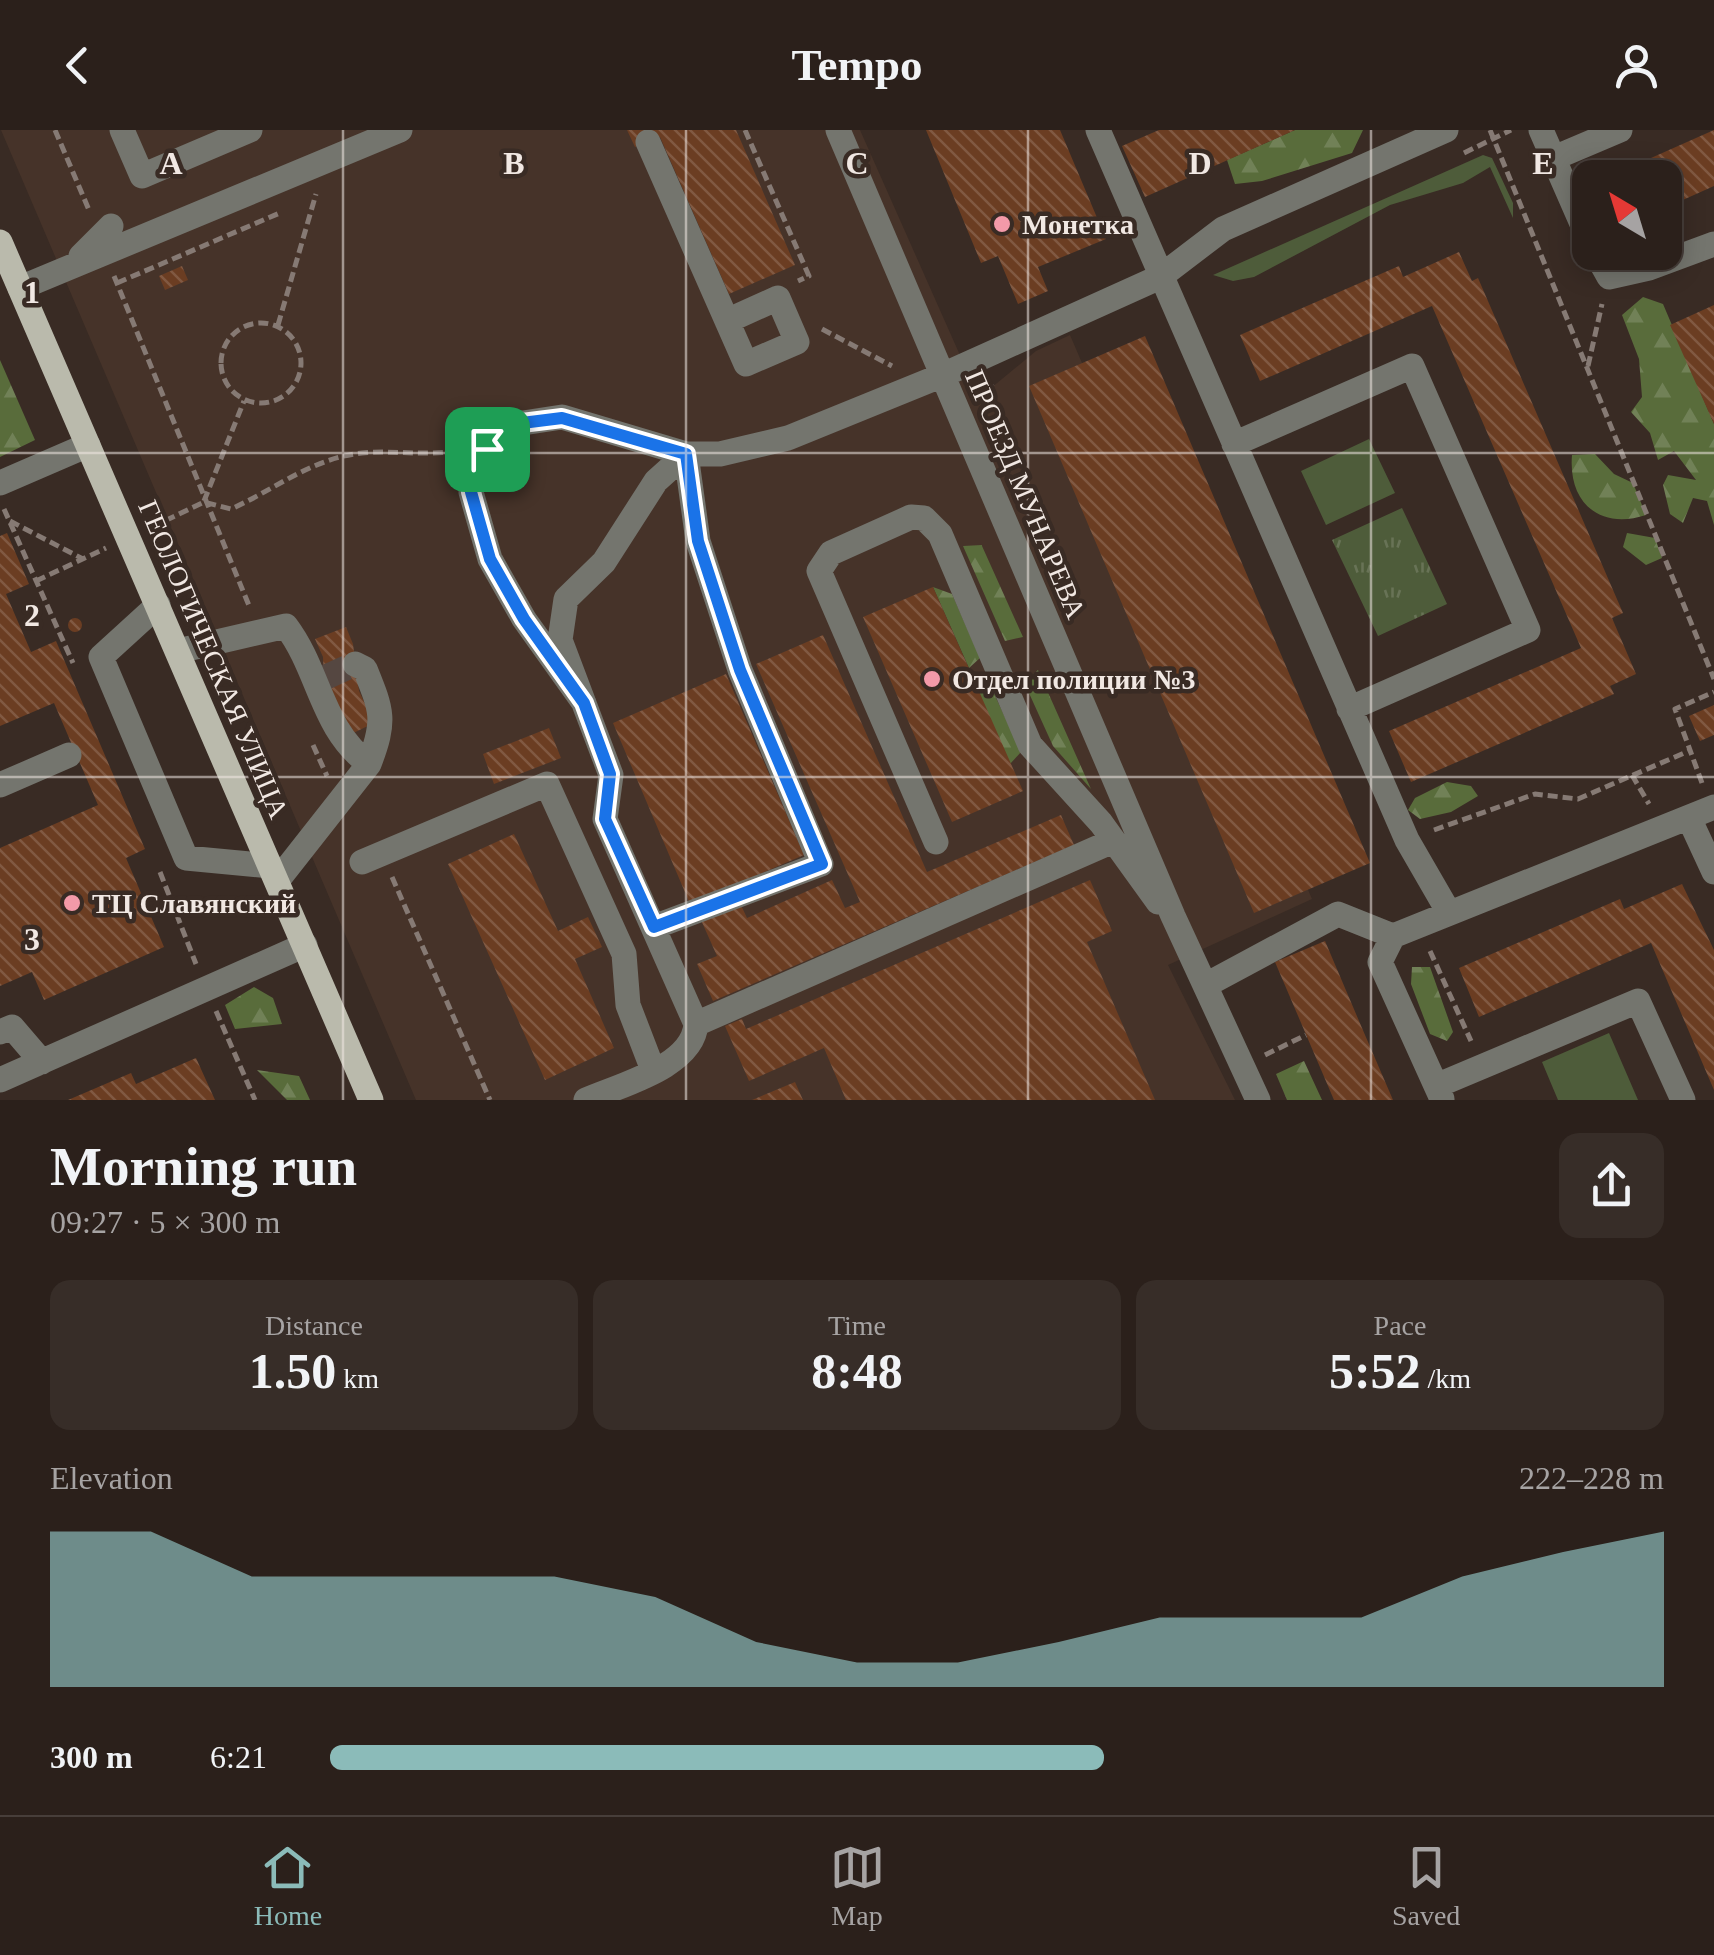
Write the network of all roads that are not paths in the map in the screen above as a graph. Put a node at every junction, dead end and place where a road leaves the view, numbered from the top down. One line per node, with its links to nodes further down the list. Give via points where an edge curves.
1 (122, 130): 9 (street, via 142,176)
2 (250, 130): 9 (street)
3 (400, 130): 19 (street, via 104,239 70,266)
4 (838, 130): 21 (street, ПРОЕЗД МУНАРЕВА)
5 (1098, 130): 18 (street)
6 (1446, 130): 18 (street, via 1223,229)
7 (1540, 130): 11 (street)
8 (1620, 130): 11 (street)
9 (215, 137)
10 (648, 142): 20 (street)
11 (1554, 158): 12 (street)
12 (1572, 200)
13 (0, 242): 19 (main road, ГЕОЛОГИЧЕСКАЯ УЛИЦА)
14 (1714, 244): 15 (street)
15 (1682, 256)
16 (1604, 270): 17 (street, via 1608,277)
17 (1640, 270)
18 (1160, 277): 21 (street); 22 (street)
19 (20, 288): 23 (main road, ГЕОЛОГИЧЕСКАЯ УЛИЦА)
20 (727, 320)
21 (934, 378): 24 (street, via 788,438 720,454); 42 (street, ПРОЕЗД МУНАРЕВА)
22 (1234, 444): 30 (street); 30 (street, via 1412,366 1528,630)
23 (88, 445): 25 (street); 26 (main road, ГЕОЛОГИЧЕСКАЯ УЛИЦА)
24 (686, 454): 29 (street, via 656,480 604,562 566,599 560,640); 29 (street, via 562,418 522,423 487,449 471,492 490,559); 43 (street, via 698,541 740,670 822,864)
25 (0, 483)
26 (158, 606): 27 (main road, ГЕОЛОГИЧЕСКАЯ УЛИЦА); 40 (street, via 101,657 186,858)
27 (178, 651): 32 (street, via 286,626 348,749); 40 (main road, ГЕОЛОГИЧЕСКАЯ УЛИЦА)
28 (356, 664): 32 (street, via 365,669 382,713)
29 (584, 703): 43 (street, via 610,774 605,819)
30 (1349, 708): 41 (street, via 1407,840)
31 (70, 755): 33 (street)
32 (369, 764): 40 (street)
33 (0, 785)
34 (1714, 806): 35 (street)
35 (1689, 818): 39 (street); 41 (street)
36 (1113, 841): 37 (street, via 1030,745 940,534 924,518 911,517 831,553 819,570); 42 (street); 47 (street)
37 (936, 842)
38 (362, 862): 50 (street, via 548,784 624,954 628,1005)
39 (1714, 872)
40 (274, 873): 45 (main road, ГЕОЛОГИЧЕСКАЯ УЛИЦА)
41 (1448, 912): 44 (street)
42 (1173, 916): 46 (street, ПРОЕЗД МУНАРЕВА)
43 (654, 927): 47 (street)
44 (1393, 936): 46 (street, via 1338,914); 52 (street, via 1380,962)
45 (305, 945): 49 (street); 53 (main road, ГЕОЛОГИЧЕСКАЯ УЛИЦА)
46 (1206, 985): 55 (street, ПРОЕЗД МУНАРЕВА)
47 (696, 1024): 50 (street, via 695,1039 682,1054)
48 (0, 1032): 49 (street, via 12,1027)
49 (42, 1062): 51 (street)
50 (653, 1070): 54 (street)
51 (0, 1080)
52 (1440, 1093): 56 (street, via 1482,1066 1638,1001)
53 (371, 1100)
54 (586, 1100)
55 (1258, 1100)
56 (1682, 1100)

